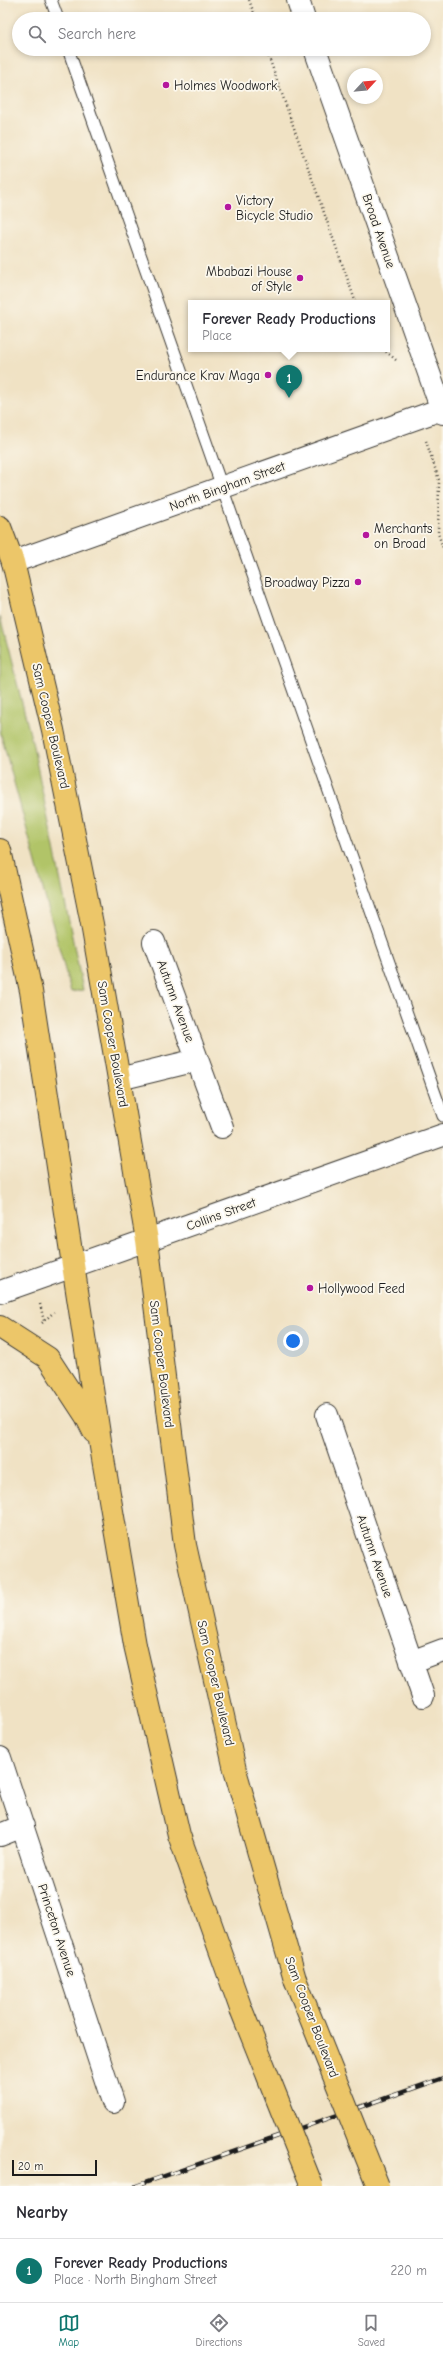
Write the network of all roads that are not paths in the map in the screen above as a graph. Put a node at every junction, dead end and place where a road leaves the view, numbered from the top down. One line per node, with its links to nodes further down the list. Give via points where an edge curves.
1 (51, 0): 3 (lane)
2 (298, 0): 4 (street)
3 (55, 12)
4 (302, 12)
5 (70, 56): 8 (lane)
6 (317, 56): 7 (street, Broad Avenue)
7 (442, 411): 8 (street, North Bingham Street)
8 (222, 488): 10 (street, North Bingham Street); 15 (lane)
9 (0, 527): 10 (main road, Sam Cooper Boulevard)
10 (13, 562): 14 (main road, Sam Cooper Boulevard, via 55,738 92,924)
11 (0, 850): 19 (main road, via 31,991)
12 (154, 942): 13 (street, Autumn Avenue)
13 (197, 1060): 14 (street, Autumn Avenue); 16 (street, Autumn Avenue)
14 (119, 1079): 18 (main road, Sam Cooper Boulevard)
15 (443, 1116)
16 (222, 1127)
17 (443, 1135): 18 (street, Collins Street)
18 (147, 1240): 19 (street, Collins Street); 32 (main road, Sam Cooper Boulevard, bridge, via 185,1544 235,1770 295,1979)
19 (73, 1266): 20 (street, Collins Street); 23 (main road)
20 (0, 1292)
21 (0, 1327): 23 (main road, via 48,1358 86,1416)
22 (327, 1415): 25 (street, Autumn Avenue)
23 (102, 1447): 31 (main road, bridge, via 135,1645 179,1835 241,2009)
24 (443, 1650): 25 (street)
25 (411, 1662): 26 (street, Autumn Avenue)
26 (423, 1696)
27 (0, 1758): 28 (street, Princeton Avenue)
28 (24, 1826): 29 (street); 30 (street, Princeton Avenue)
29 (0, 1835)
30 (113, 2102)
31 (312, 2186)
32 (378, 2186)

